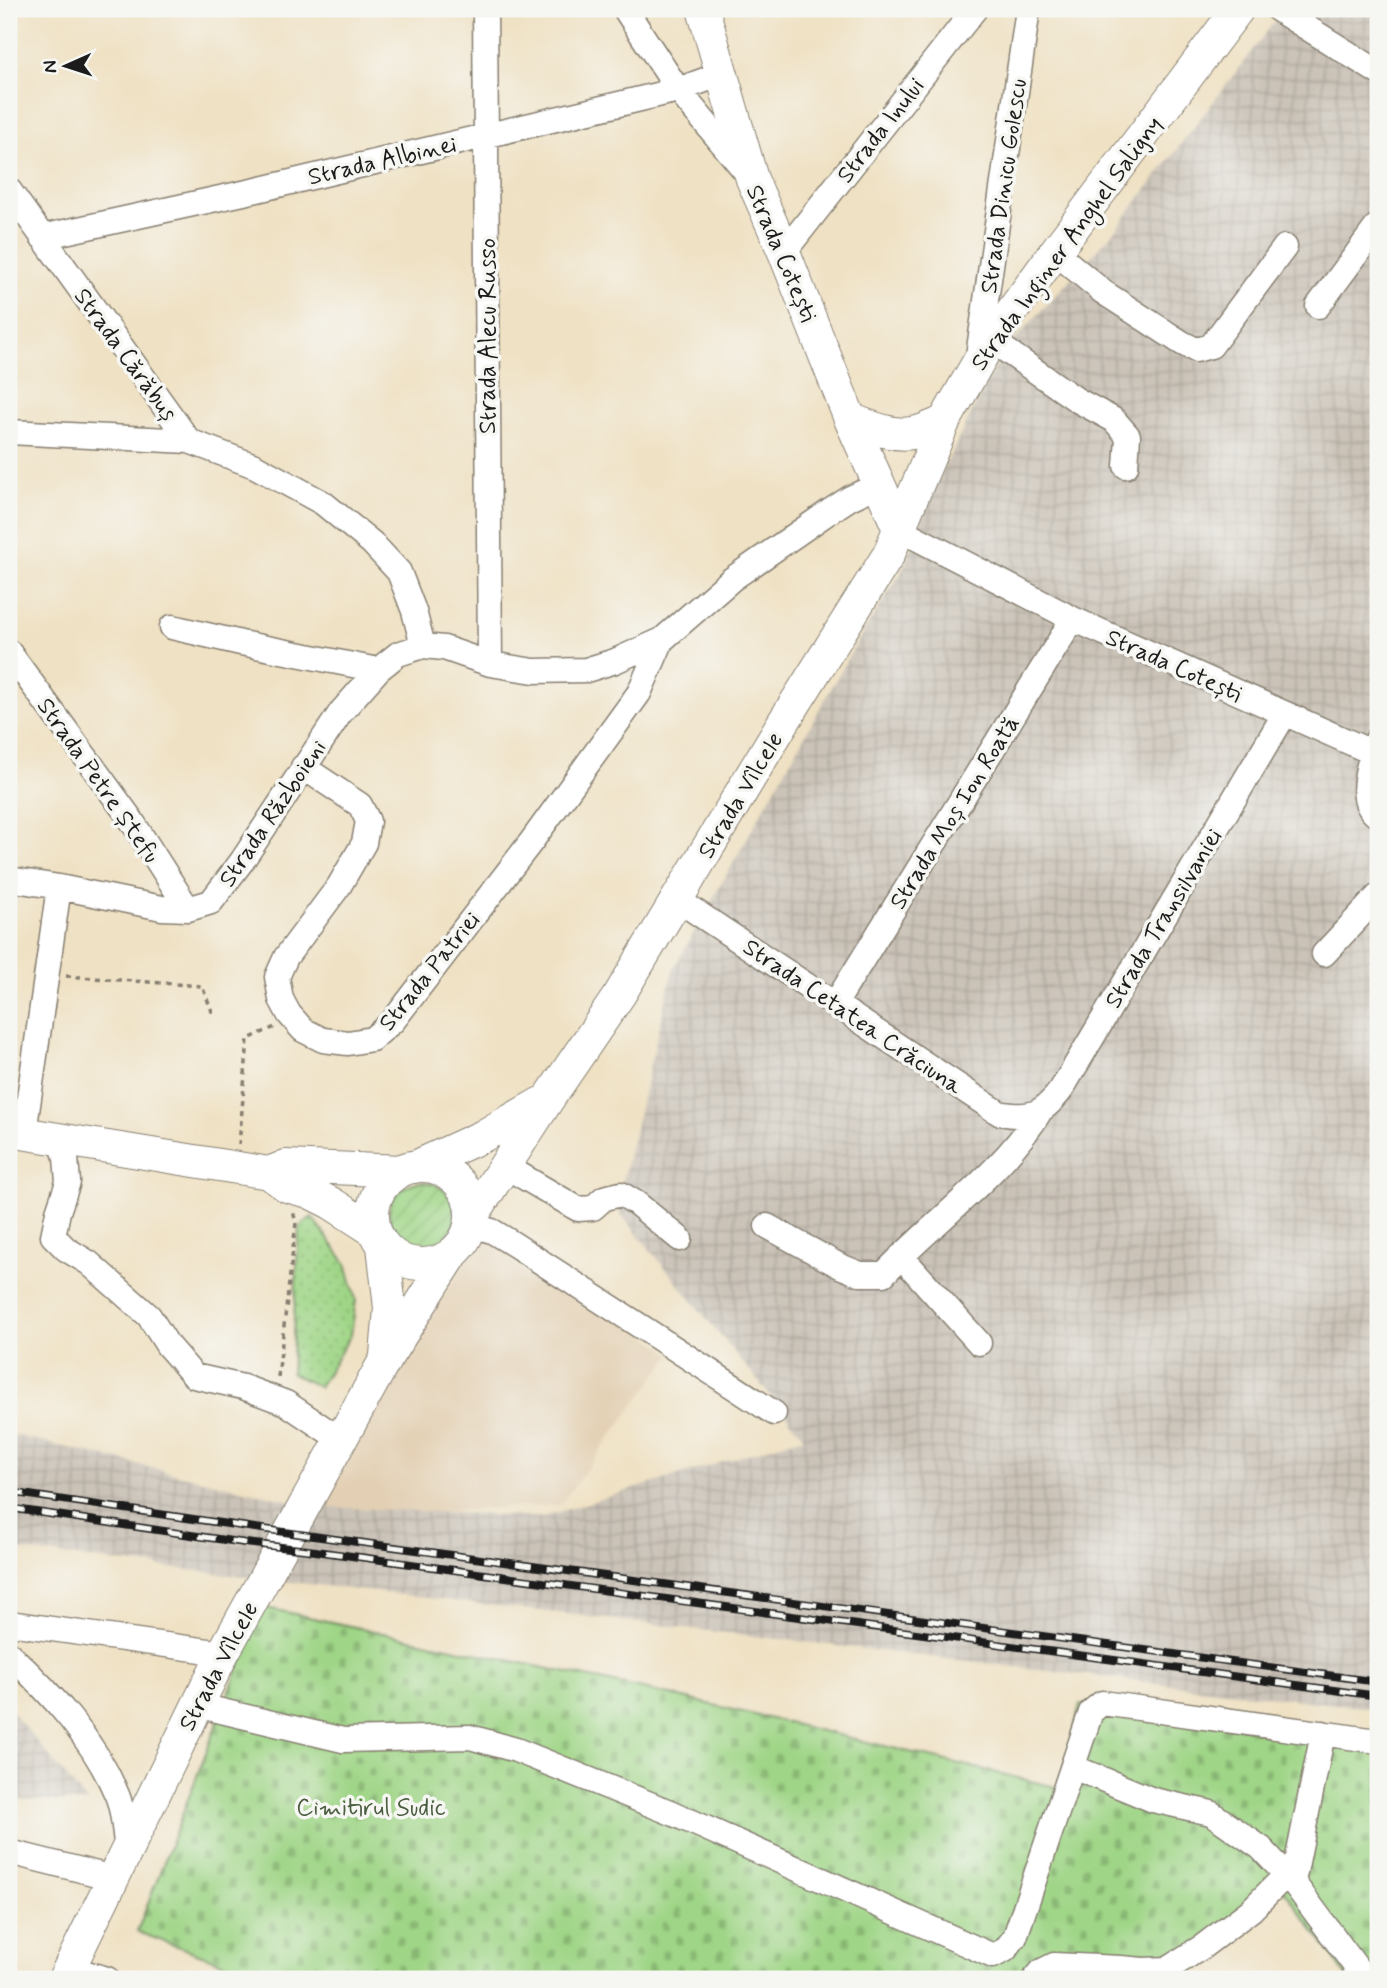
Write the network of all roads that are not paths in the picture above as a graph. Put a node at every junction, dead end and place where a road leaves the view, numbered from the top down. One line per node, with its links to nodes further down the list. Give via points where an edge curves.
1 (485, 9): 11 (street, Strada Alecu Russo)
2 (625, 9): 10 (street, Strada Cotești)
3 (703, 9): 9 (main road)
4 (975, 9): 17 (street, Strada Inului)
5 (1028, 9): 20 (street, Strada Dinicu Golescu)
6 (1238, 9): 18 (main road, Strada Inginer Anghel Saligny)
7 (1277, 9): 8 (street)
8 (1378, 72)
9 (721, 74): 10 (street, Strada Albinei); 12 (main road)
10 (678, 90): 11 (street, Strada Albinei); 12 (street, Strada Cotești)
11 (486, 135): 15 (street, Strada Albinei); 33 (street, Strada Alecu Russo)
12 (752, 179): 17 (main road, Strada Cotești)
13 (9, 190): 15 (street, Strada Cărăbuș)
14 (1378, 225): 19 (street)
15 (42, 237): 24 (street, Strada Cărăbuș)
16 (1285, 247): 18 (street, via 1210,346 1196,350 1103,292)
17 (784, 252): 21 (main road, Strada Cotești)
18 (1055, 252): 20 (main road, Strada Inginer Anghel Saligny)
19 (1318, 306)
20 (984, 352): 22 (main road, Strada Inginer Anghel Saligny); 25 (street, via 1114,420 1128,436)
21 (850, 419): 22 (main road, via 899,434); 26 (main road, Strada Cotești)
22 (944, 422): 27 (main road, Strada Inginer Anghel Saligny)
23 (9, 432): 24 (street, Strada Cărăbuș)
24 (188, 441): 31 (street, via 255,466 323,503 372,543 399,572)
25 (1126, 466)
26 (880, 484): 27 (main road); 30 (street, via 830,510 732,579)
27 (899, 529): 28 (street, Strada Cotești); 42 (main road, Strada Vîlcele)
28 (1073, 619): 35 (street, Strada Cotești); 45 (street, Strada Moș Ion Roată)
29 (172, 627): 34 (street)
30 (662, 640): 33 (street, via 586,670); 37 (street, Strada Patriei, via 639,692 531,842 393,1021 372,1038 348,1043 323,1041 303,1030 281,999 276,977 339,887 364,843 368,821 360,805)
31 (423, 646): 33 (street, via 444,648); 34 (street, Strada Războieni, via 398,654)
32 (9, 652): 43 (street, Strada Petre Ștefu, via 130,818)
33 (489, 664)
34 (378, 670): 37 (street, Strada Războieni, via 341,712)
35 (1284, 715): 36 (street, Strada Cotești); 47 (street, Strada Transilvaniei, via 1061,1090)
36 (1376, 748): 38 (street, via 1365,788 1368,805)
37 (303, 767): 43 (street, Strada Războieni, via 211,902)
38 (1378, 816)
39 (9, 879): 40 (street)
40 (59, 887): 43 (street); 48 (street)
41 (1378, 896): 44 (street)
42 (677, 900): 45 (street, Strada Cetatea Crăciuna); 46 (main road, Strada Vîlcele)
43 (188, 909)
44 (1324, 954)
45 (835, 1004): 47 (street, Strada Cetatea Crăciuna, via 999,1113 1019,1117)
46 (549, 1098): 50 (main road, Strada Vîlcele); 51 (main road, Strada Vîlcele, via 495,1130)
47 (1037, 1112): 58 (street, Strada Transilvaniei, via 996,1167)
48 (16, 1132): 49 (main road)
49 (61, 1139): 52 (main road); 62 (street, via 68,1181 53,1236 149,1316 194,1376 286,1403)
50 (505, 1166): 53 (main road, Strada Vîlcele); 56 (street, via 578,1209 593,1208 604,1198 621,1194)
51 (408, 1169): 52 (main road, via 286,1167); 53 (main road, via 429,1167 455,1179 470,1203); 55 (main road, via 380,1190 374,1211)
52 (278, 1179): 55 (main road, via 331,1203)
53 (471, 1222): 57 (main road, via 467,1236); 61 (street, via 515,1245)
54 (767, 1226): 58 (street, Strada Transilvaniei, via 860,1274 884,1274)
55 (380, 1239): 57 (main road, via 394,1256 408,1263 424,1265); 60 (main road, Strada Vîlcele, via 390,1308)
56 (680, 1239)
57 (452, 1255): 60 (main road, Strada Vîlcele)
58 (901, 1256): 59 (street)
59 (979, 1343)
60 (385, 1360): 62 (main road, Strada Vîlcele)
61 (774, 1413)
62 (341, 1440): 64 (main road, Strada Vîlcele)
63 (9, 1623): 64 (street)
64 (223, 1653): 66 (main road, Strada Vîlcele)
65 (9, 1654): 70 (street, via 95,1751 119,1798)
66 (196, 1705): 69 (street, via 344,1740 470,1737 516,1750 672,1813 993,1956 1015,1937); 70 (main road, Strada Vîlcele)
67 (1323, 1733): 68 (street); 69 (street, via 1102,1703 1091,1712); 73 (street)
68 (1378, 1741)
69 (1073, 1767): 73 (street, via 1153,1800 1211,1813 1261,1849)
70 (127, 1849): 72 (main road, Strada Vîlcele)
71 (9, 1852): 72 (street)
72 (113, 1878): 74 (main road, Strada Vîlcele)
73 (1289, 1879): 76 (street, via 1167,1969 1054,1965); 77 (street)
74 (66, 1974): 75 (street)
75 (107, 1979)
76 (1035, 1979)
77 (1366, 1979)

